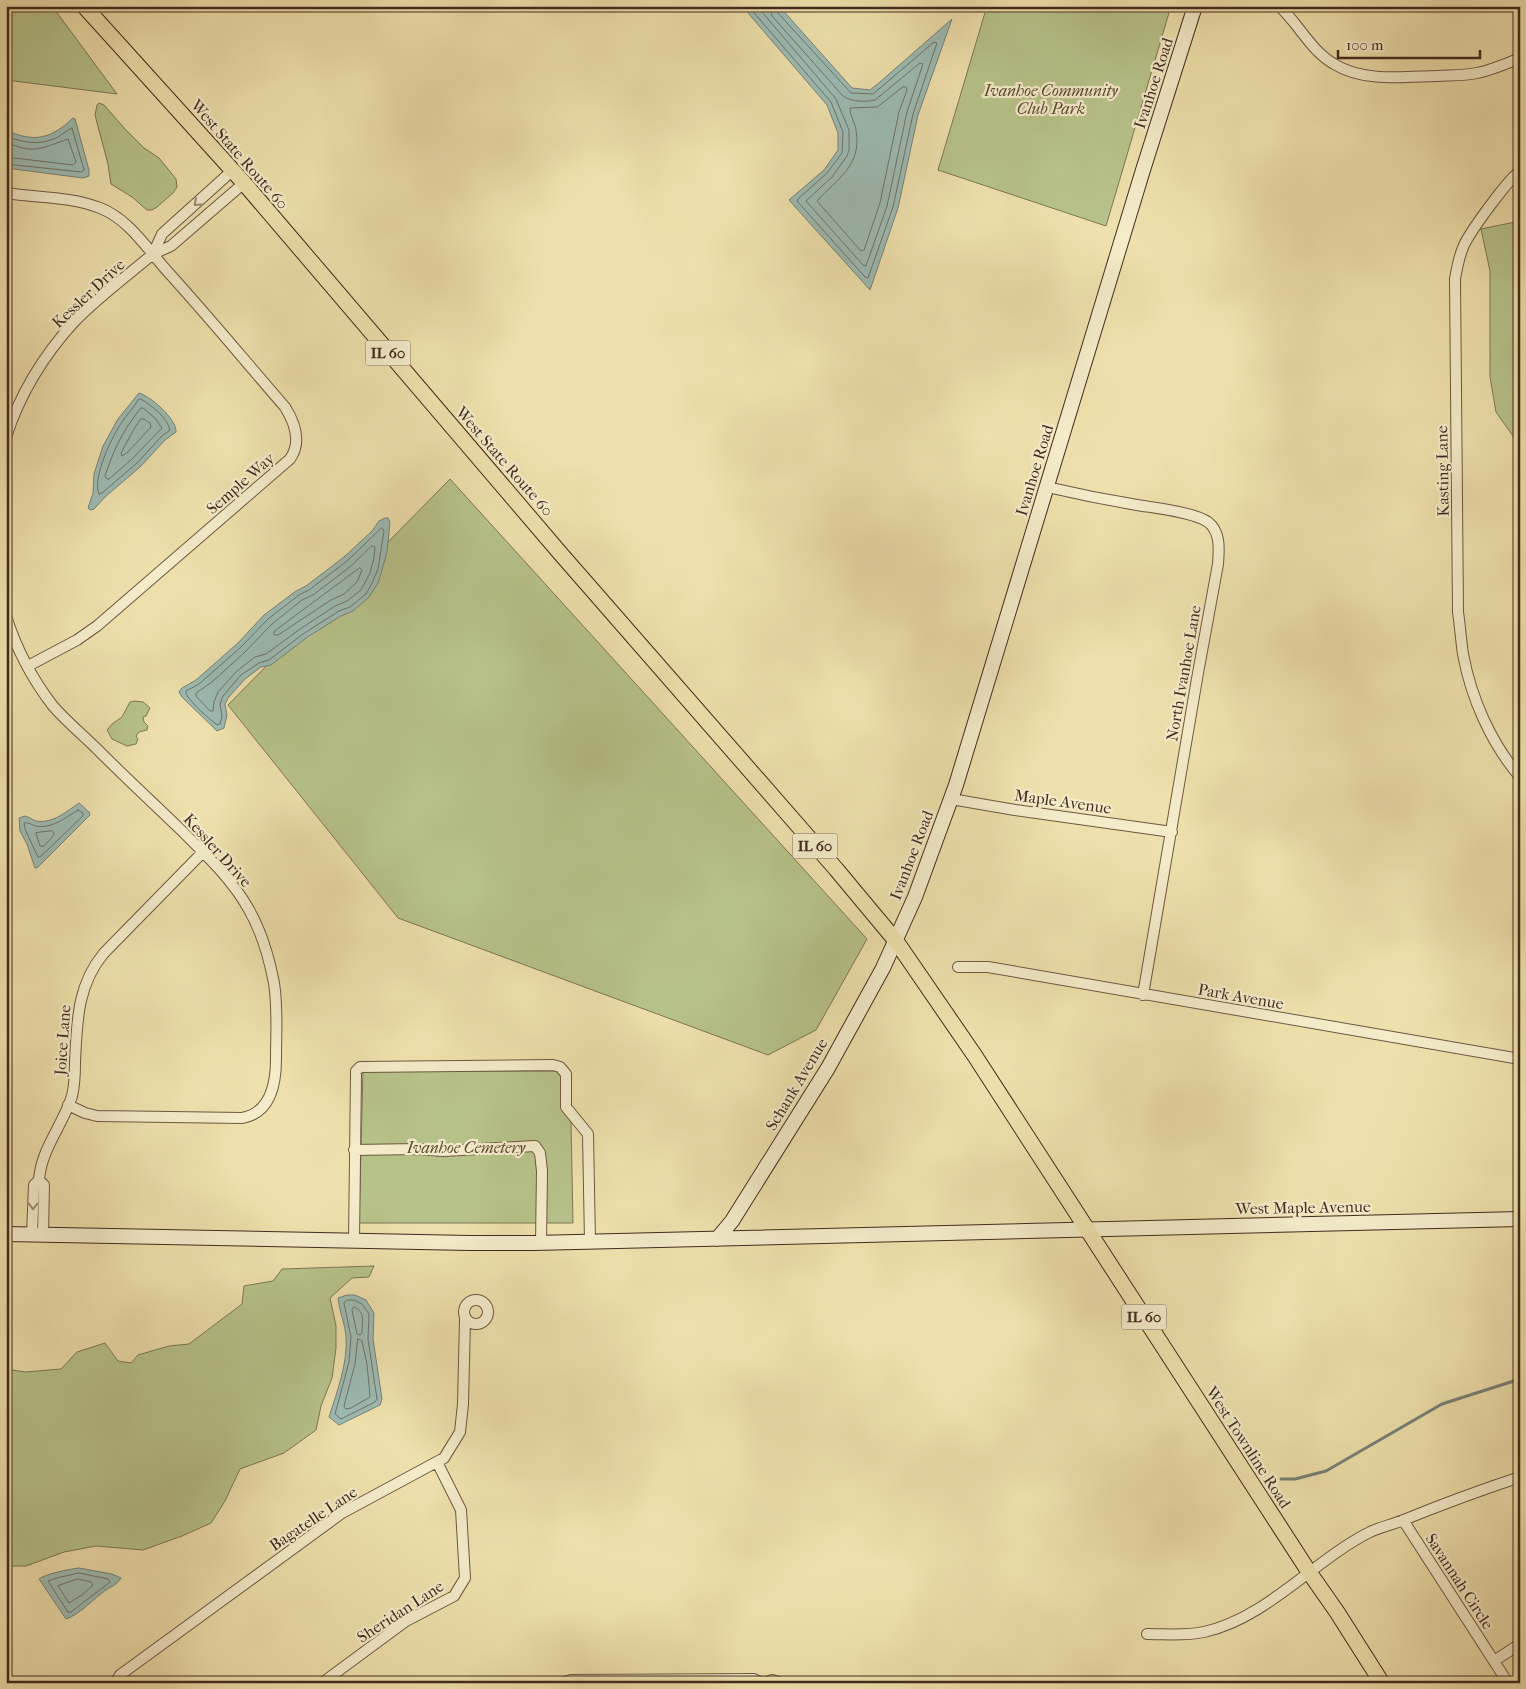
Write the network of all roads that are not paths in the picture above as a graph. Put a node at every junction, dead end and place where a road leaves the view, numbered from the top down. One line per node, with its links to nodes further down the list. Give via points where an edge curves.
1 (84, 6): 5 (main road, West State Route 60 / IL 60)
2 (1195, 6): 11 (main road, Ivanhoe Road)
3 (1279, 6): 4 (street, via 1319,53 1333,64 1358,74 1464,75 1499,67)
4 (1520, 58)
5 (233, 170): 7 (main road, West State Route 60 / IL 60); 9 (street, Kessler Drive, one-way to 9, via 162,234)
6 (1520, 171): 14 (street, Kasting Lane, via 1471,234 1458,262 1455,279 1458,612 1463,653 1477,704 1493,738)
7 (244, 183): 9 (street, Kessler Drive, via 171,246); 18 (main road, West State Route 60 / IL 60)
8 (6, 193): 9 (street, Semple Way, via 68,199 100,208 132,230)
9 (153, 254): 10 (street, Kessler Drive, via 85,312 43,360); 13 (street, Semple Way, via 285,407 294,426 296,447 290,459 97,626)
10 (6, 437)
11 (1047, 487): 15 (main road, Ivanhoe Road); 16 (street, North Ivanhoe Lane, via 1199,518 1208,522 1217,535 1218,564)
12 (6, 616): 13 (street, Kessler Drive)
13 (28, 666): 17 (street, Kessler Drive, via 61,714)
14 (1520, 777)
15 (951, 799): 16 (street, Maple Avenue); 18 (main road, Ivanhoe Road, via 916,897)
16 (1172, 832): 20 (street, North Ivanhoe Lane)
17 (203, 852): 22 (street, Joice Lane, via 91,971 80,1002 74,1084); 22 (street, Kessler Drive, via 230,880 249,909 268,958 277,1006 276,1075 272,1093 258,1111 242,1118 97,1116)
18 (896, 941): 25 (main road, IL 60); 28 (main road, Schank Avenue, via 828,1068 732,1221)
19 (958, 966): 20 (street, Park Avenue, via 988,967)
20 (1143, 995): 21 (street, Park Avenue)
21 (1520, 1059)
22 (68, 1105): 27 (street, Joice Lane, via 44,1156 39,1180 34,1185)
23 (354, 1150): 29 (street); 30 (street, via 356,1071 360,1067 560,1067 566,1074 566,1107 588,1134); 31 (street, via 443,1151 535,1146 540,1153 542,1171)
24 (1520, 1220): 25 (main road, West Maple Avenue)
25 (1088, 1230): 28 (main road, West Maple Avenue); 36 (main road, West Townline Road / IL 60)
26 (6, 1234): 27 (main road, West Maple Avenue)
27 (38, 1234): 29 (main road, West Maple Avenue)
28 (717, 1239): 30 (main road, West Maple Avenue)
29 (354, 1241): 31 (main road, West Maple Avenue)
30 (590, 1242): 31 (main road, West Maple Avenue)
31 (540, 1243)
32 (465, 1319): 33 (street, Bagatelle Lane, via 460,1432 444,1458)
33 (437, 1462): 41 (street, Bagatelle Lane, via 342,1513 120,1675); 42 (street, Sheridan Lane, via 461,1510 464,1578 454,1596 406,1621)
34 (1520, 1477): 35 (street, Savannah Circle)
35 (1403, 1520): 36 (street, Savannah Circle, via 1370,1532); 39 (street, Savannah Circle)
36 (1309, 1572): 37 (street, Savannah Circle, via 1261,1606 1228,1624 1205,1632); 47 (main road, West Townline Road / IL 60)
37 (1148, 1634)
38 (1520, 1644): 39 (street)
39 (1494, 1661): 48 (street, Savannah Circle)
40 (595, 1681): 43 (street, via 567,1680); 44 (street, via 754,1678)
41 (115, 1683)
42 (322, 1683)
43 (562, 1683)
44 (761, 1683)
45 (765, 1683): 46 (street, via 772,1680)
46 (781, 1683)
47 (1382, 1683)
48 (1508, 1683)

